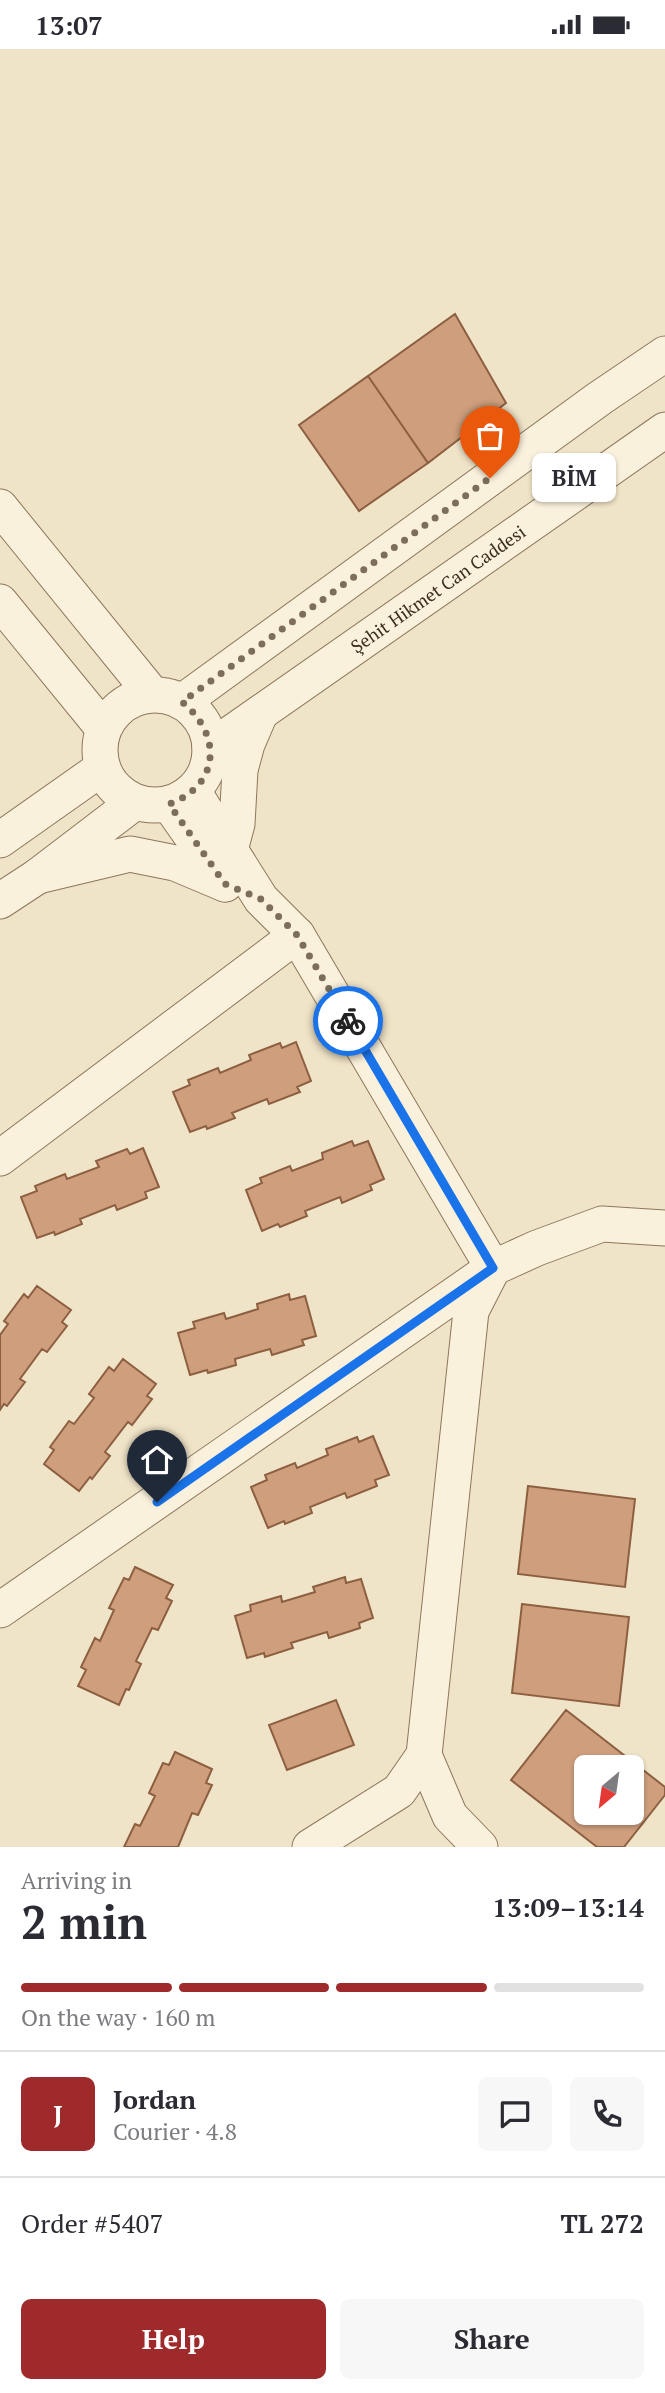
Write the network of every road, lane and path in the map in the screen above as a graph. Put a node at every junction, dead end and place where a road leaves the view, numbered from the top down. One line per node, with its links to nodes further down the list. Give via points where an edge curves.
1 (665, 354): 5 (street)
2 (665, 430): 6 (street, Şehit Hikmet Can Caddesi)
3 (0, 507): 5 (street)
4 (0, 602): 7 (street)
5 (167, 698): 7 (street, via 136,697 111,715); 8 (street, via 197,714)
6 (259, 716): 8 (street, Şehit Hikmet Can Caddesi); 12 (street, via 240,770 237,824)
7 (103, 728): 9 (street)
8 (210, 748): 10 (street, via 206,771)
9 (102, 768): 10 (street, via 121,794); 11 (street)
10 (166, 799): 12 (street); 13 (street); 14 (street)
11 (0, 840)
12 (230, 850): 15 (street)
13 (38, 876): 14 (street, via 130,854 175,863); 16 (street)
14 (225, 884): 15 (street)
15 (261, 899): 17 (street)
16 (0, 901)
17 (297, 935): 18 (street); 20 (street)
18 (0, 1158)
19 (665, 1228): 20 (street, via 602,1224)
20 (493, 1268): 21 (street); 22 (street, via 471,1311)
21 (0, 1611)
22 (424, 1755): 23 (street, via 399,1791); 24 (street, via 450,1816)
23 (310, 1847)
24 (480, 1847)

